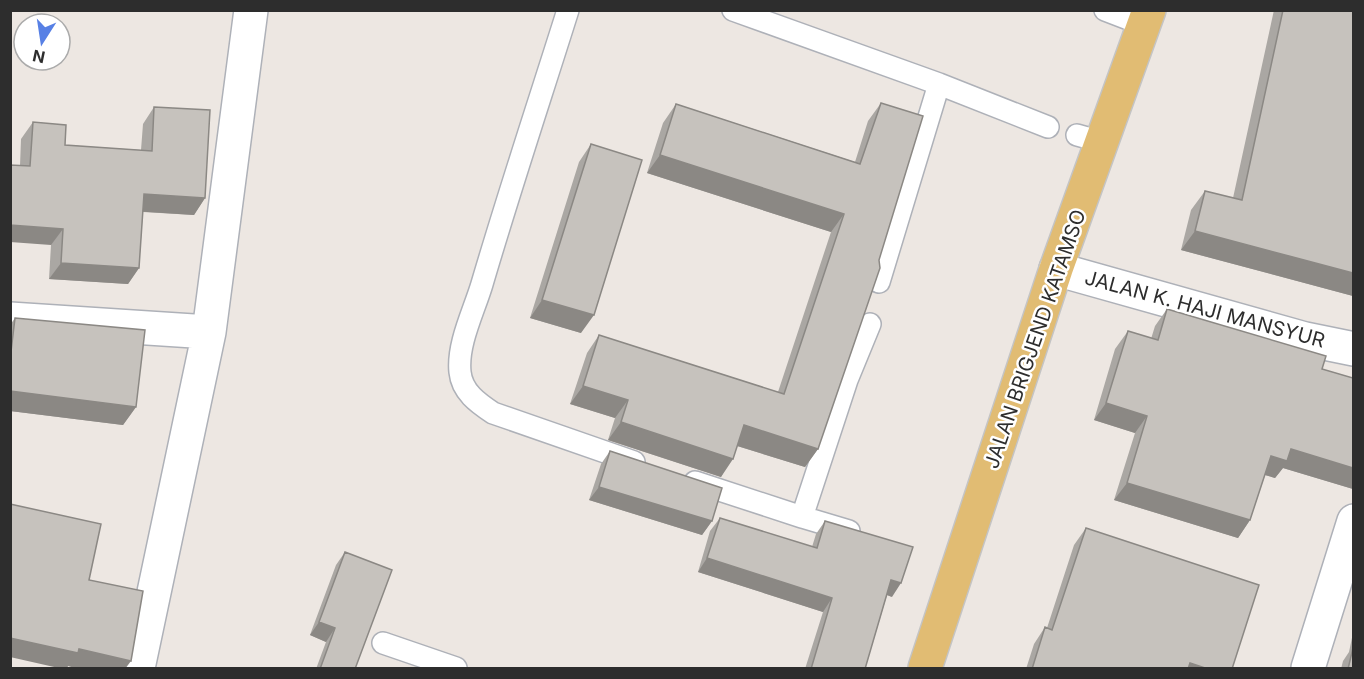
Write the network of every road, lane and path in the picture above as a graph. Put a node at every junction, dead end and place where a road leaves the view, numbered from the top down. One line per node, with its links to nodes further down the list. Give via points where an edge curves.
1 (251, 10): 12 (street)
2 (568, 10): 14 (lane, via 491,252 461,354 460,372 475,401 493,413)
3 (733, 10): 6 (lane)
4 (1105, 10): 5 (lane)
5 (1147, 18): 8 (main road, JALAN BRIGJEND KATAMSO, via 1090,139)
6 (939, 84): 7 (lane); 9 (lane)
7 (1048, 127)
8 (1056, 269): 13 (street, JALAN K. HAJI MANSYUR); 22 (main road, JALAN BRIGJEND KATAMSO, via 951,558)
9 (879, 282)
10 (10, 319): 12 (street)
11 (870, 324): 16 (lane, via 847,380)
12 (209, 332): 20 (street)
13 (1353, 349)
14 (648, 466)
15 (681, 477): 16 (lane)
16 (802, 517): 18 (lane)
17 (1353, 521): 23 (street)
18 (868, 537)
19 (383, 643): 21 (lane)
20 (138, 669)
21 (456, 669)
22 (925, 669)
23 (1308, 669)

